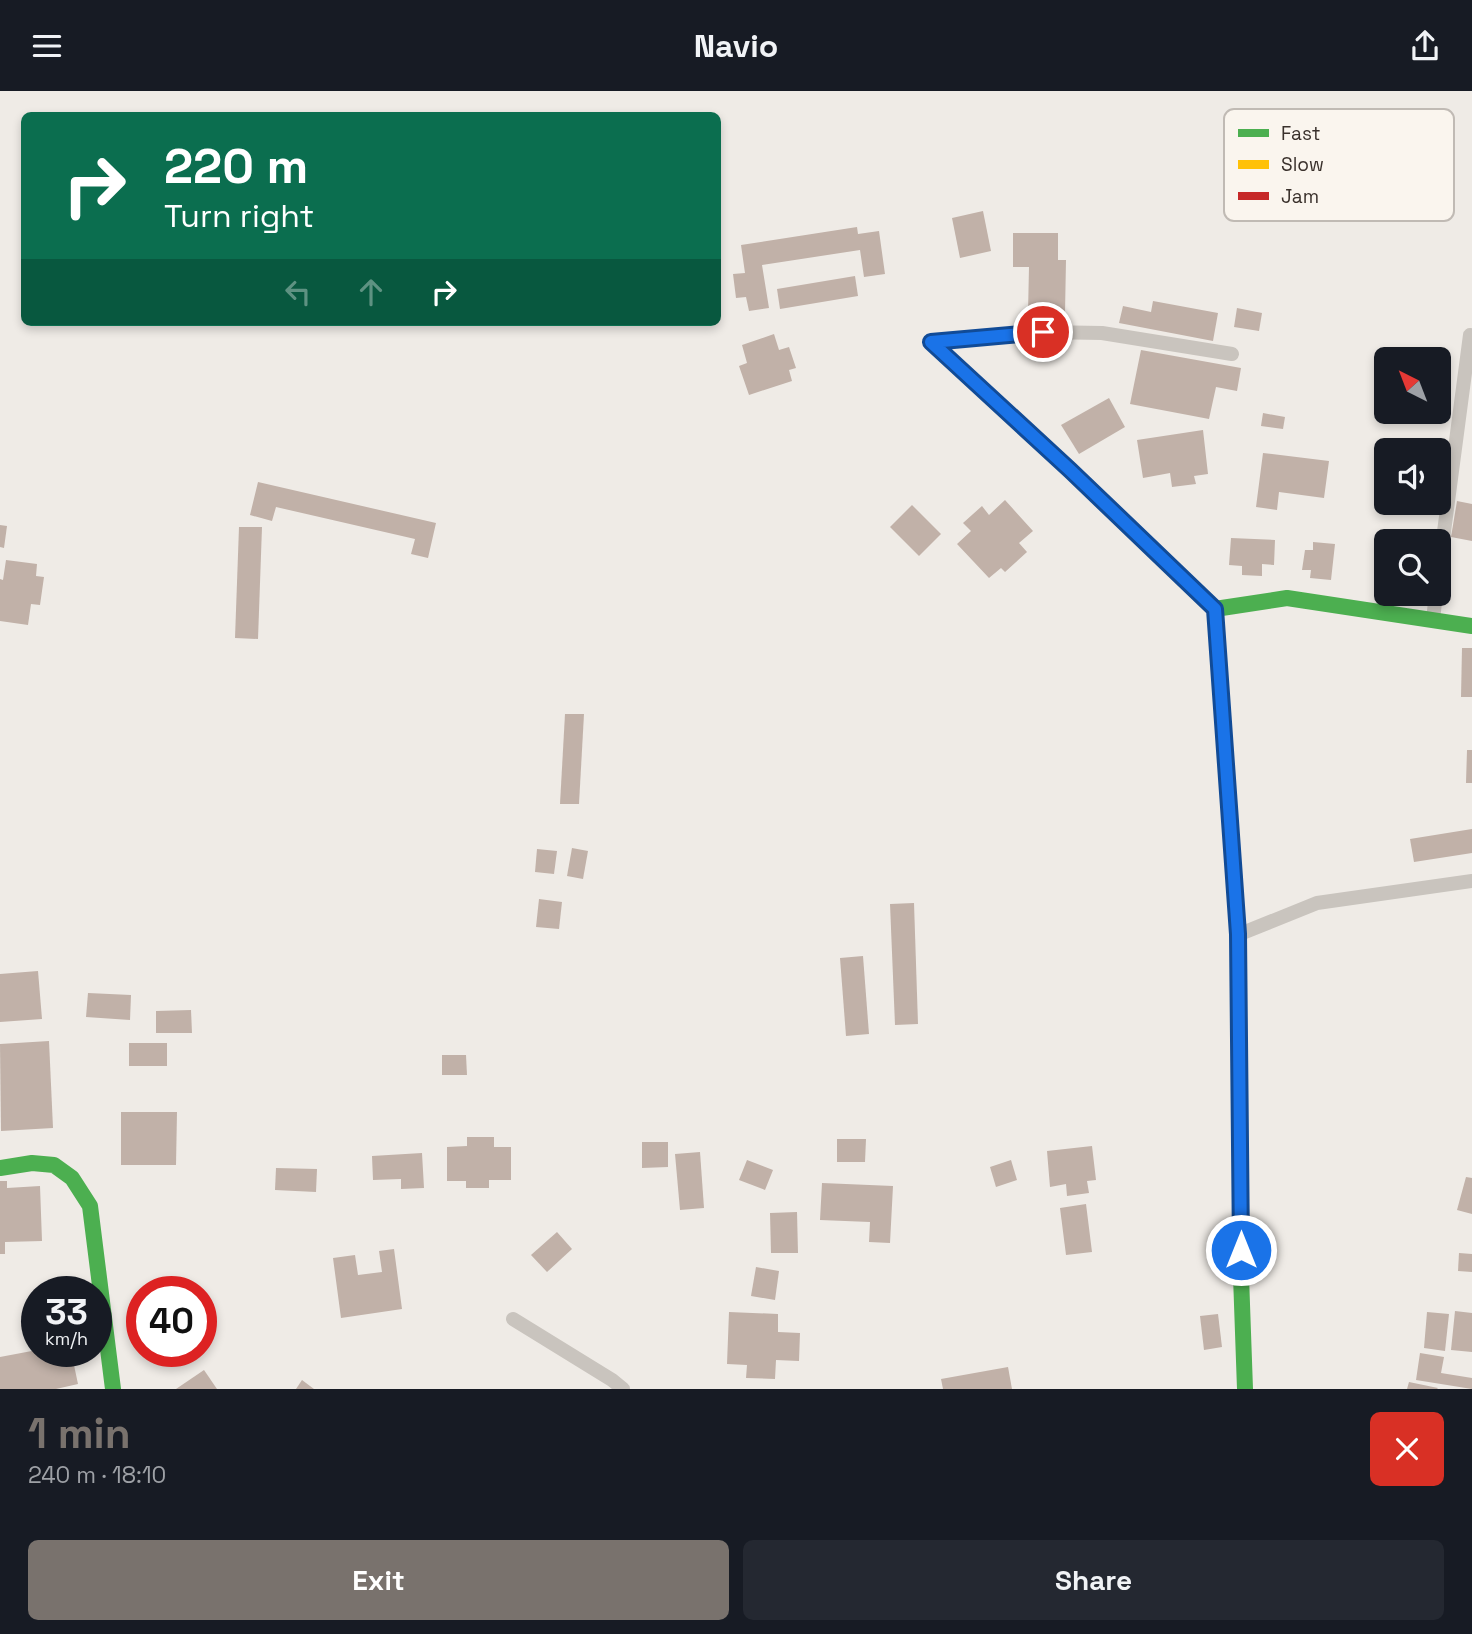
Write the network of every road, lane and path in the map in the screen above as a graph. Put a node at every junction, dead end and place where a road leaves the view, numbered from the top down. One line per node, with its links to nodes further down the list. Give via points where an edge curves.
1 (1470, 335): 4 (lane)
2 (931, 342): 3 (lane, via 1043,332 1102,333); 6 (street)
3 (1232, 354)
4 (1444, 529)
5 (1435, 606): 7 (lane)
6 (1215, 609): 7 (street, via 1287,599); 10 (street)
7 (1433, 621): 8 (street)
8 (1472, 626)
9 (1472, 881): 10 (lane, via 1317,902)
10 (1238, 934): 15 (street)
11 (0, 1168): 13 (street, via 38,1161 58,1165 76,1181 90,1206)
12 (513, 1319): 14 (lane)
13 (113, 1389)
14 (623, 1389)
15 (1245, 1389)

